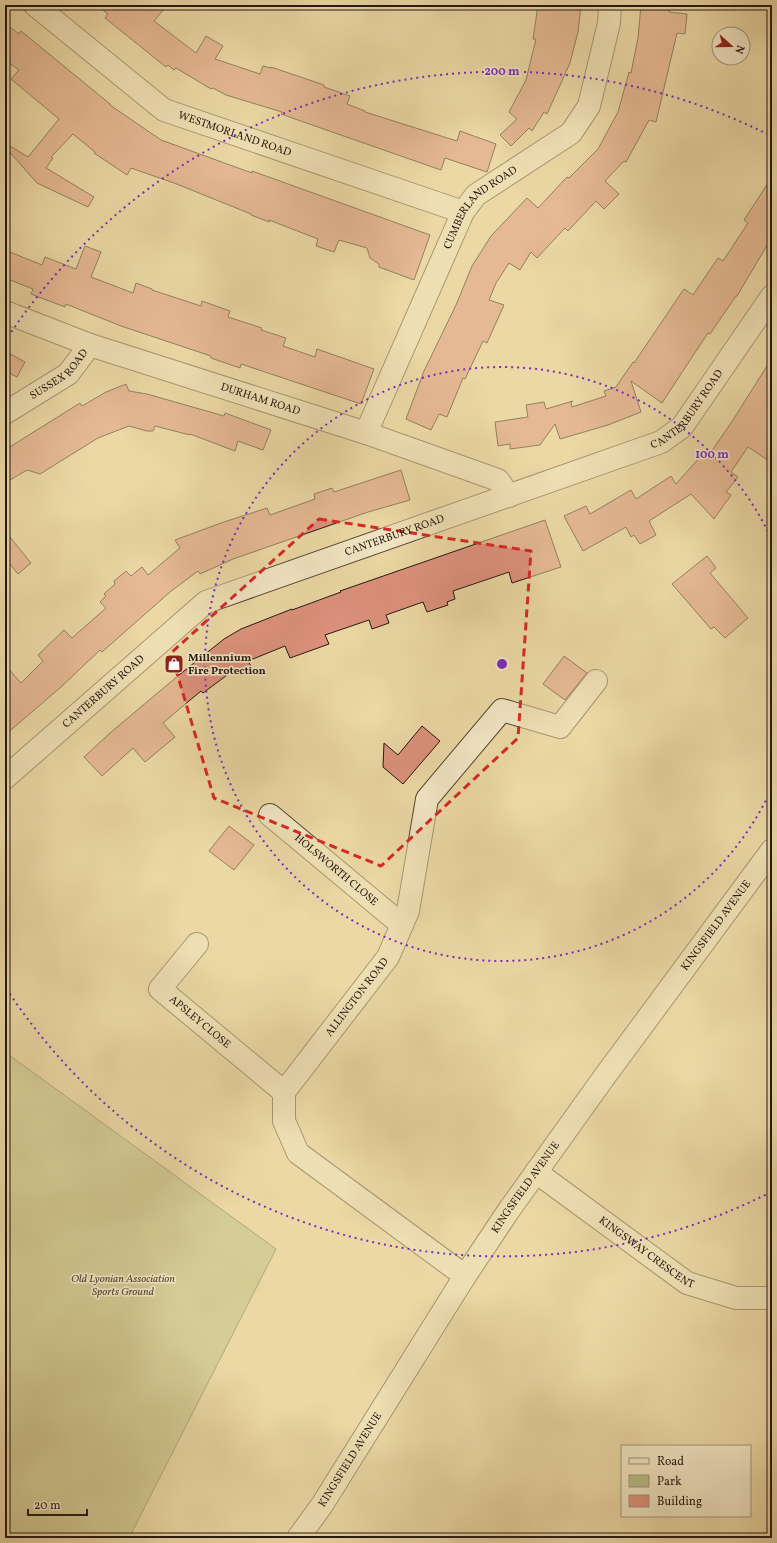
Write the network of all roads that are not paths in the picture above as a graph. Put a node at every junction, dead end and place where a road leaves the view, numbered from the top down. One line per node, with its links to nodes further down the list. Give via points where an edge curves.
1 (610, 5): 3 (street, CUMBERLAND ROAD, via 609,23 589,106 571,133 476,194)
2 (43, 7): 3 (street, WESTMORLAND ROAD, via 164,110)
3 (463, 212): 8 (street, CUMBERLAND ROAD)
4 (772, 296): 9 (street, CANTERBURY ROAD, via 682,428 661,442)
5 (5, 312): 6 (street, DURHAM ROAD)
6 (90, 345): 7 (street, SUSSEX ROAD, via 68,374); 8 (street, DURHAM ROAD)
7 (5, 413)
8 (366, 433): 9 (street, DURHAM ROAD, via 498,480)
9 (509, 496): 11 (street, CANTERBURY ROAD, via 206,602)
10 (596, 681): 14 (street, ALLINGTON ROAD, via 560,727 502,710 427,799 408,911)
11 (5, 778)
12 (270, 815): 14 (street, HOLSWORTH CLOSE)
13 (772, 850): 17 (street, KINGSFIELD AVENUE)
14 (402, 925): 16 (street, ALLINGTON ROAD, via 388,957)
15 (197, 944): 16 (street, APSLEY CLOSE, via 160,990)
16 (284, 1092): 18 (street, via 284,1121 298,1153)
17 (536, 1172): 18 (street, KINGSFIELD AVENUE); 19 (street, KINGSWAY CRESCENT, via 687,1282 736,1298)
18 (465, 1276): 20 (street, KINGSFIELD AVENUE, via 322,1505)
19 (772, 1298)
20 (298, 1538)

